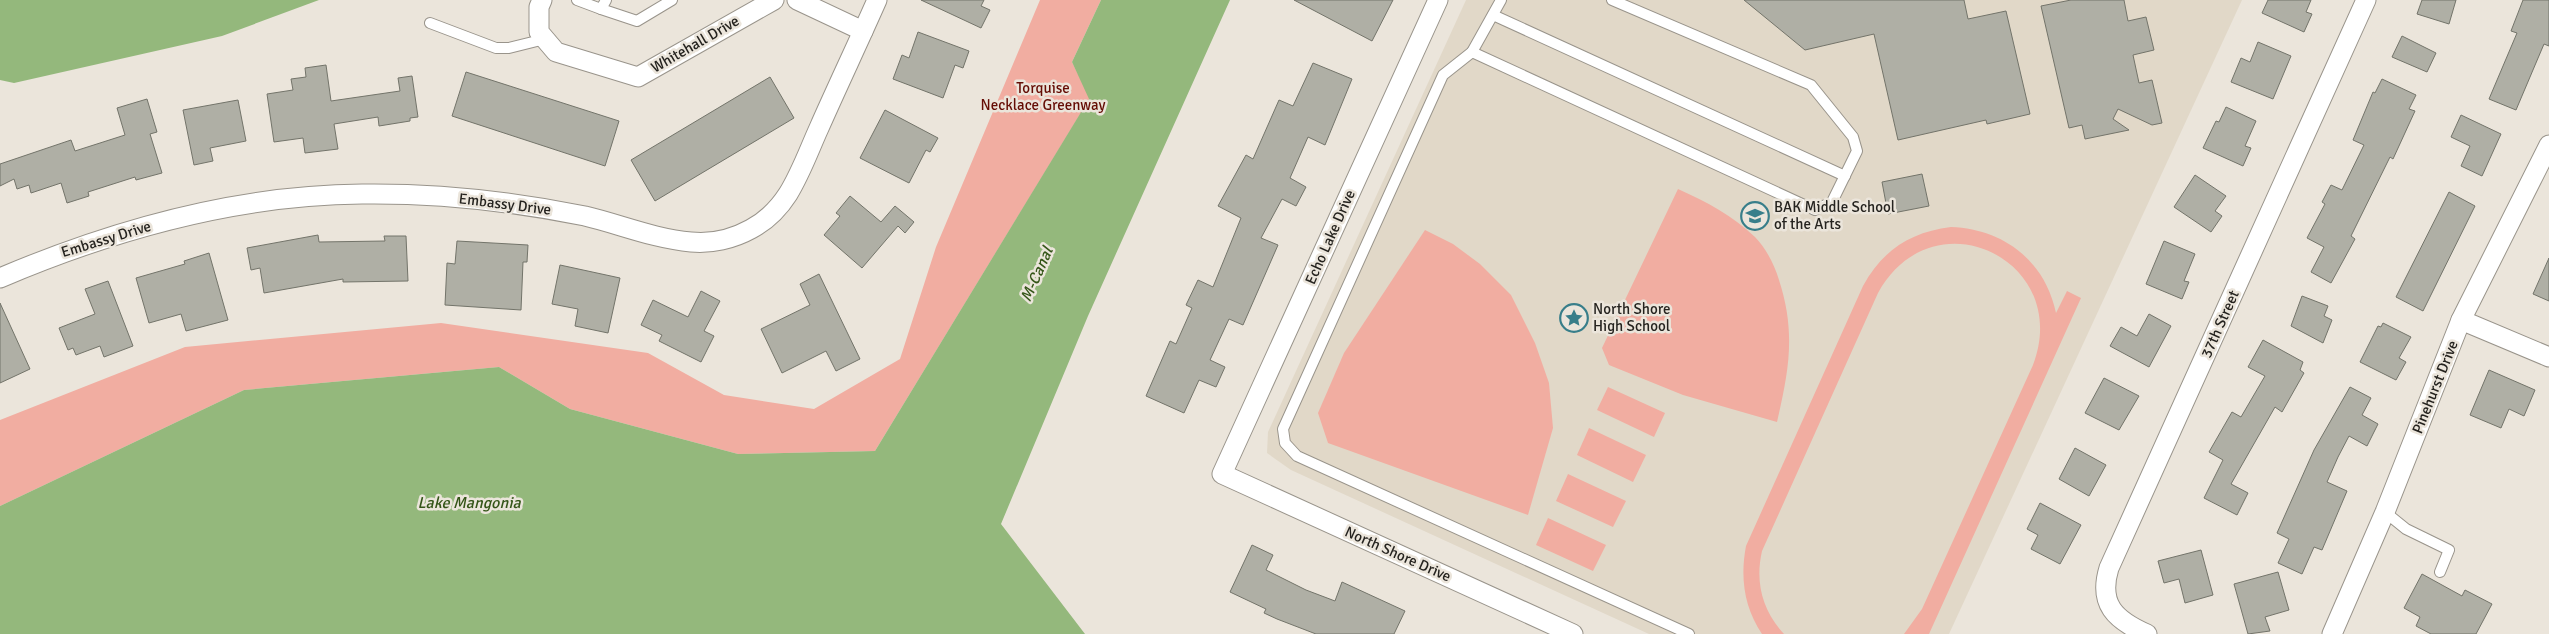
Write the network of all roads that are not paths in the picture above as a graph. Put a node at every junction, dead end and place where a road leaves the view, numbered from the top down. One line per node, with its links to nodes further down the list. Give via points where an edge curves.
1 (542, 0): 16 (street, via 539,32)
2 (577, 0): 11 (lane)
3 (672, 0): 11 (lane, via 637,21)
4 (774, 0): 12 (street, Whitehall Drive)
5 (797, 0): 15 (street)
6 (877, 0): 15 (street, Embassy Drive)
7 (1438, 0): 23 (street, Echo Lake Drive)
8 (1501, 0): 13 (lane)
9 (1612, 0): 19 (lane, via 1810,85 1853,137 1857,151)
10 (2366, 0): 28 (street, 37th Street, via 2109,568 2105,581 2110,608 2118,618)
11 (604, 5)
12 (754, 5): 16 (street, Whitehall Drive, via 638,77 556,52)
13 (1493, 15): 17 (lane); 19 (lane)
14 (430, 23): 16 (lane, via 496,48)
15 (863, 31): 20 (street, Embassy Drive, via 787,195 760,223 733,237 692,242 546,208 484,199 360,194 289,199 175,218 108,236)
16 (545, 39)
17 (1472, 52): 19 (lane, via 1815,210 1832,202); 27 (lane, via 1443,75 1283,429 1285,443 1297,456)
18 (2549, 145): 21 (street, Pinehurst Drive)
19 (1845, 176)
20 (0, 278)
21 (2461, 320): 22 (street); 24 (street, Pinehurst Drive)
22 (2549, 357)
23 (1222, 474): 26 (street, North Shore Drive)
24 (2385, 512): 25 (lane, via 2406,529 2450,550); 29 (street, Pinehurst Drive)
25 (2440, 572)
26 (1574, 634)
27 (1689, 634)
28 (2147, 634)
29 (2332, 634)

